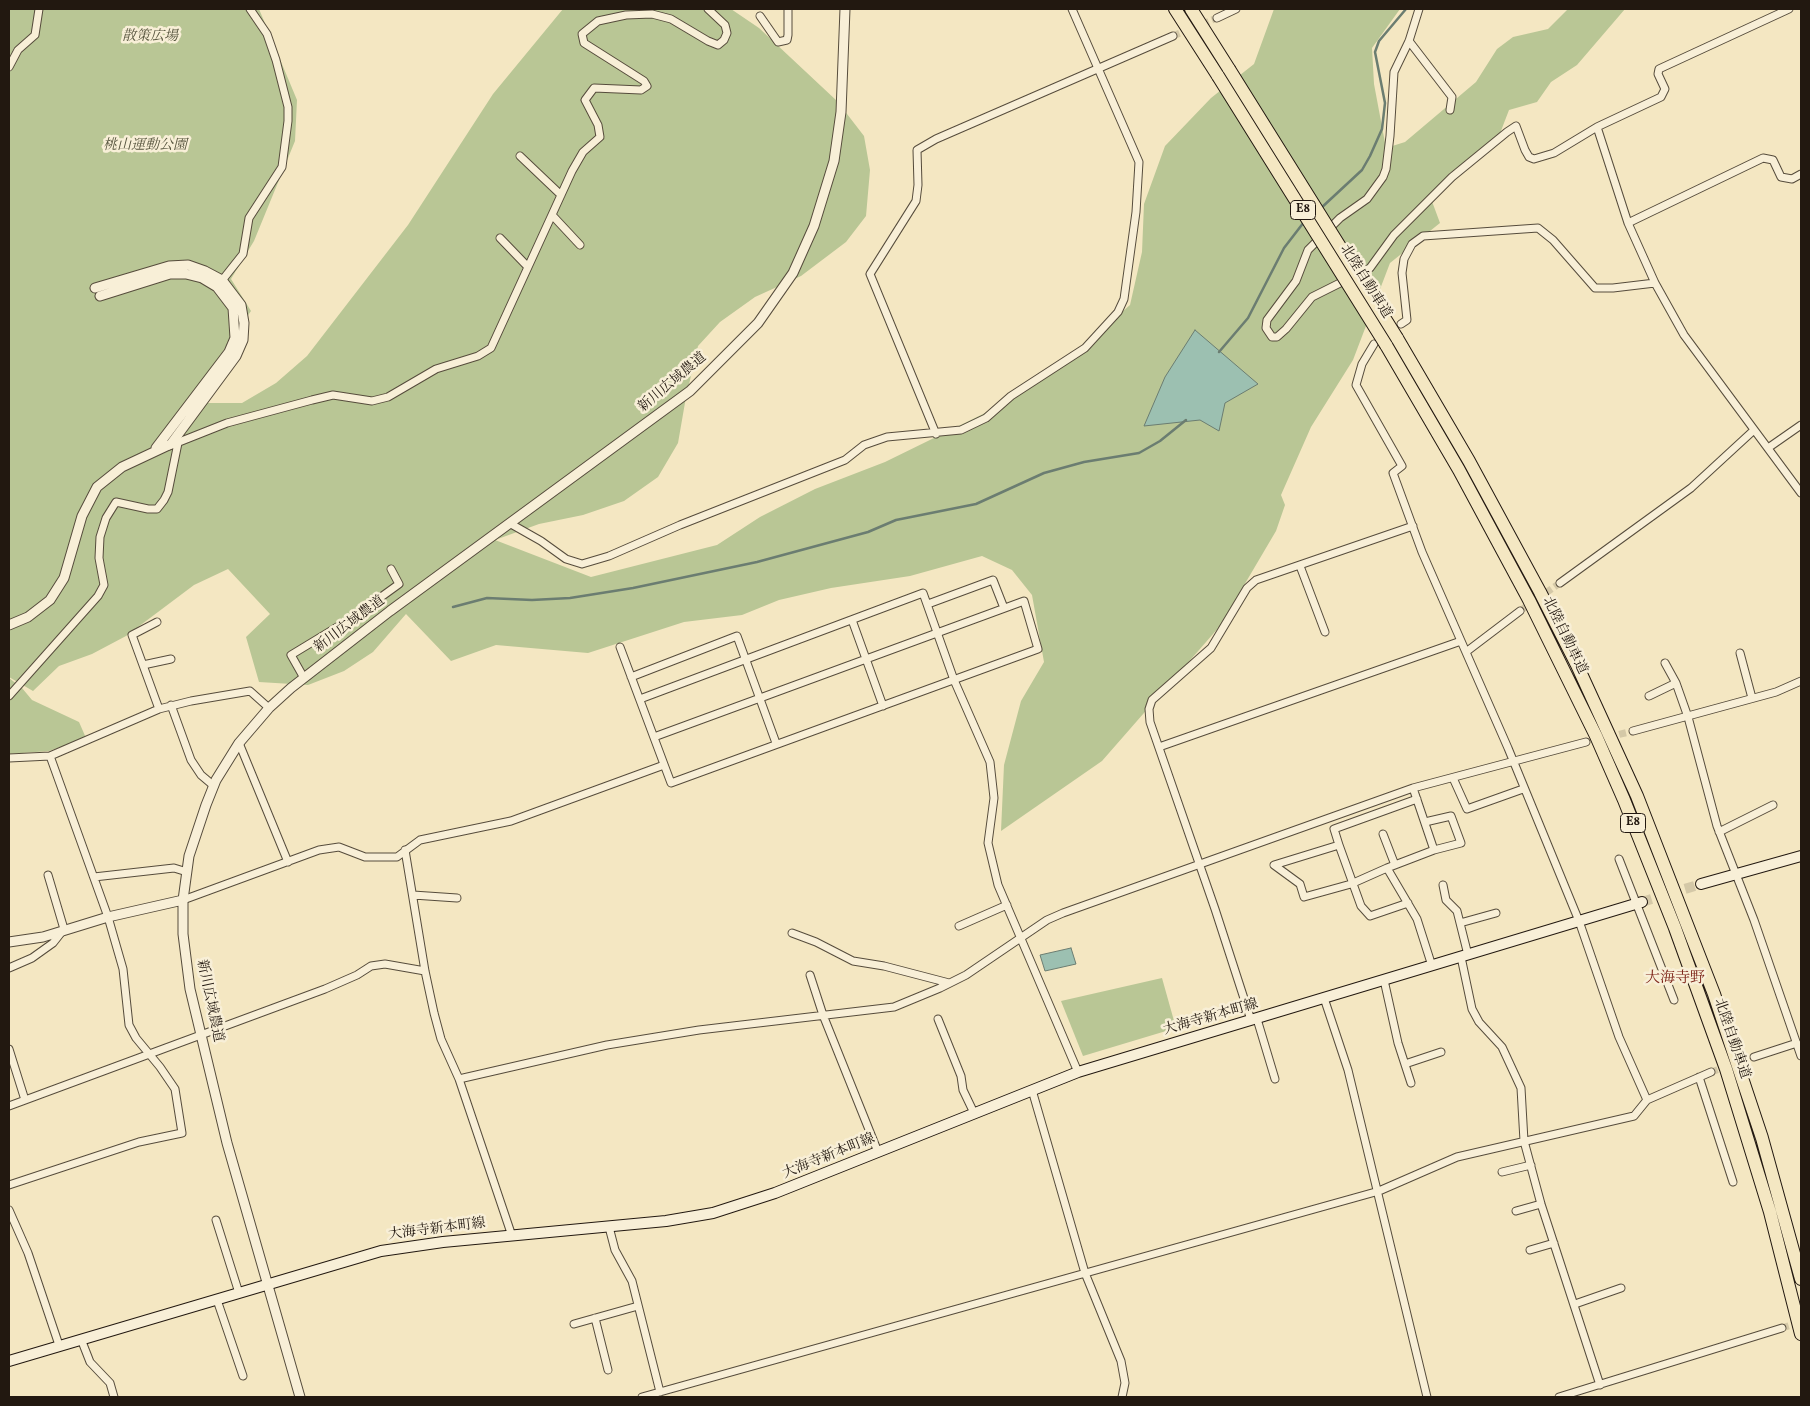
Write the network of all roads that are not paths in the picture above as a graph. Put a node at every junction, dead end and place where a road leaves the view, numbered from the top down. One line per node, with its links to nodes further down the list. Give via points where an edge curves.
1 (39, 9): 16 (street, via 35,35 18,50)
2 (250, 9): 30 (street, via 267,34 276,60 288,107 288,121 282,167 248,218 243,254)
3 (708, 9): 23 (street, via 725,25 727,33 718,44 708,42 671,19 652,14 598,21 582,34 584,42 647,86 641,90 594,88 591,91 585,100 600,137 583,152)
4 (788, 9): 12 (street, via 786,40 778,42)
5 (845, 9): 41 (street, 新川広域農道, via 841,112 834,161 814,226 793,273 774,304 690,391)
6 (1072, 9): 17 (street)
7 (1175, 9): 18 (highway, 北陸自動車道 / E8)
8 (1191, 9): 18 (highway, 北陸自動車道 / E8)
9 (1236, 9): 13 (street)
10 (1419, 9): 15 (street)
11 (1789, 9): 20 (street, via 1659,69 1665,89 1660,97)
12 (760, 16)
13 (1217, 18)
14 (1173, 36): 17 (street)
15 (1408, 41): 19 (street, via 1452,97); 20 (street, via 1394,72 1390,136 1383,177 1367,199 1340,218 1308,250 1296,281 1267,320 1266,328 1272,337 1286,329 1312,297 1370,268 1394,236 1452,176 1516,126 1525,150 1534,159 1554,153)
16 (9, 67)
17 (1098, 70): 36 (street, via 1139,162 1124,299 1118,312 1085,348 1011,396 986,418 961,430); 36 (street, via 917,150 916,201 870,274)
18 (1223, 73): 33 (highway, 北陸自動車道 / E8, bridge)
19 (1450, 110)
20 (1597, 127): 25 (street)
21 (520, 156): 23 (street)
22 (1801, 174): 25 (street, via 1792,179 1781,177 1772,160 1763,158)
23 (561, 195): 24 (street)
24 (552, 215): 27 (street); 28 (street)
25 (1628, 223): 29 (street)
26 (500, 238): 28 (street)
27 (580, 245)
28 (528, 267): 37 (street, via 491,348 478,356 436,369 388,397 372,401 333,395 227,423)
29 (1655, 283): 32 (street, via 1596,288 1538,228 1423,236 1412,244 1404,259 1402,274 1407,320); 35 (street, via 1684,335)
30 (219, 284): 31 (street, via 186,274 170,274); 39 (street, via 233,308 235,338 229,352)
31 (97, 292)
32 (1402, 324)
33 (1386, 342): 42 (street, via 1362,364 1356,385 1402,466 1393,473); 175 (highway, 北陸自動車道 / E8, via 1474,469 1540,592 1637,796 1714,994 1762,1138); 185 (highway, 北陸自動車道 / E8, via 1525,592 1624,800 1726,1069 1770,1212)
34 (1801, 425): 38 (street)
35 (1754, 430): 38 (street); 45 (street, via 1691,488)
36 (936, 434): 41 (street, via 887,437 864,445 845,460 610,556 582,564 566,559)
37 (178, 443): 39 (street); 68 (street, via 164,500 157,508 148,509 116,502 100,537 99,558 104,585 98,596)
38 (1768, 448): 40 (street)
39 (152, 452): 51 (street, via 122,467 97,487 82,516 64,578 50,600 28,617)
40 (1801, 493)
41 (511, 524): 64 (street, 新川広域農道)
42 (1412, 526): 43 (street); 54 (street)
43 (1300, 566): 52 (street); 83 (street, via 1256,580 1247,588 1211,648 1152,700 1150,722)
44 (391, 569): 64 (street, via 399,584 352,618 291,655)
45 (1560, 583)
46 (928, 604): 47 (street, via 993,580); 49 (street, via 923,593); 53 (street)
47 (1004, 608): 53 (street); 65 (street, via 1024,601 1038,649)
48 (1520, 611): 56 (street)
49 (852, 620): 58 (street); 60 (street)
50 (157, 622): 62 (street, via 132,635)
51 (9, 625)
52 (1325, 632)
53 (937, 633): 58 (street); 65 (street)
54 (1461, 641): 56 (street); 83 (street)
55 (620, 647): 63 (street)
56 (1466, 652): 86 (street)
57 (1740, 653): 71 (street)
58 (866, 658): 70 (street); 74 (street)
59 (172, 659): 62 (street)
60 (746, 660): 63 (street, via 737,636); 70 (street); 72 (street)
61 (1665, 663): 67 (street)
62 (143, 665): 76 (street)
63 (631, 677): 72 (street)
64 (304, 678): 75 (street, 新川広域農道)
65 (954, 680): 74 (street); 118 (street, via 990,762 994,798 988,843 991,864)
66 (1801, 681): 71 (street)
67 (1676, 682): 69 (street); 77 (street)
68 (9, 696)
69 (1649, 696)
70 (758, 698): 79 (street); 82 (street)
71 (1752, 698): 77 (street)
72 (640, 699): 79 (street)
73 (171, 706): 75 (street, via 250,691); 76 (street); 89 (street, via 191,760)
74 (883, 706): 82 (street)
75 (269, 708): 81 (street, 新川広域農道)
76 (159, 709): 84 (street)
77 (1688, 717): 78 (street); 95 (street)
78 (1633, 731)
79 (654, 737): 87 (street)
80 (1586, 742): 86 (street)
81 (239, 743): 89 (street, 新川広域農道); 102 (street)
82 (776, 744): 87 (street, via 671,783)
83 (1159, 747): 103 (street)
84 (50, 756): 85 (street); 109 (street)
85 (9, 758)
86 (1512, 763): 88 (street); 91 (street)
87 (664, 765): 98 (street, via 511,821 420,840)
88 (1453, 778): 90 (street); 91 (street, via 1467,809)
89 (214, 786): 106 (street, 新川広域農道, via 196,832)
90 (1414, 788): 92 (street); 103 (street)
91 (1523, 788): 121 (street)
92 (1417, 799): 94 (street); 97 (street, via 1334,829)
93 (1773, 805): 95 (street)
94 (1425, 822): 99 (street); 99 (street, via 1451,816 1461,843)
95 (1719, 832): 108 (street)
96 (1383, 834): 104 (street)
97 (1339, 845): 110 (street); 110 (street, via 1274,865 1300,884 1304,897)
98 (406, 850): 102 (street, via 397,856 365,857 339,847 319,850); 113 (street)
99 (1434, 850): 104 (street)
100 (1801, 856): 108 (main road)
101 (1619, 859): 116 (street)
102 (288, 862): 115 (street)
103 (1200, 864): 126 (street, via 1055,917); 139 (street)
104 (1395, 865): 105 (street)
105 (1387, 868): 110 (street); 117 (street)
106 (187, 872): 109 (street, via 174,868); 115 (street, 新川広域農道)
107 (48, 875): 124 (street)
108 (1736, 875): 111 (main road); 141 (street)
109 (94, 877): 120 (street)
110 (1351, 884): 117 (street, via 1361,906 1370,916)
111 (1701, 884)
112 (1443, 885): 122 (street, via 1446,900 1457,911)
113 (412, 895): 114 (street); 131 (street)
114 (457, 898)
115 (183, 900): 120 (street); 140 (street, 新川広域農道, via 183,934 190,989)
116 (1640, 902): 121 (main road, 大海寺新本町線); 136 (street)
117 (1408, 903): 129 (street, via 1417,919)
118 (1007, 906): 123 (street); 126 (street)
119 (1496, 913): 122 (street)
120 (108, 917): 124 (street); 144 (street, via 123,969 129,1025)
121 (1579, 921): 128 (main road, 大海寺新本町線); 156 (street, via 1619,1037)
122 (1460, 923): 128 (street)
123 (959, 926)
124 (64, 928): 127 (street, via 43,937); 130 (street, via 53,943 32,958)
125 (792, 932): 134 (street, via 852,961)
126 (1022, 938): 134 (street); 148 (street)
127 (9, 942)
128 (1464, 956): 129 (main road, 大海寺新本町線); 159 (street, via 1472,1010 1502,1047 1521,1088)
129 (1432, 966): 133 (main road, 大海寺新本町線)
130 (9, 968)
131 (424, 972): 140 (street, via 385,964 371,966 341,982); 151 (street, via 441,1039)
132 (810, 975): 137 (street)
133 (1384, 980): 135 (main road, 大海寺新本町線); 147 (street)
134 (950, 983): 137 (street, via 894,1007)
135 (1324, 998): 139 (main road, 大海寺新本町線); 165 (street, via 1348,1070)
136 (1674, 1000)
137 (823, 1015): 151 (street, via 606,1045); 160 (street)
138 (938, 1019): 158 (street)
139 (1254, 1019): 148 (main road, 大海寺新本町線); 152 (street)
140 (202, 1034): 144 (street); 176 (street, 新川広域農道, via 227,1143)
141 (1797, 1043): 145 (street); 146 (street)
142 (9, 1049): 155 (street)
143 (1441, 1052): 147 (street)
144 (148, 1054): 155 (street); 164 (street, via 175,1089 182,1133 139,1142)
145 (1801, 1056)
146 (1754, 1058)
147 (1405, 1064): 153 (street)
148 (1078, 1072): 154 (main road, 大海寺新本町線)
149 (1711, 1072): 150 (street)
150 (1699, 1077): 156 (street); 163 (street)
151 (459, 1079): 171 (street)
152 (1275, 1079)
153 (1411, 1083)
154 (1032, 1090): 158 (main road, 大海寺新本町線); 174 (street)
155 (25, 1100): 157 (street)
156 (1647, 1100): 159 (street, via 1634,1116)
157 (9, 1106)
158 (974, 1113): 160 (main road, 大海寺新本町線)
159 (1524, 1141): 161 (street); 165 (street, via 1458,1157)
160 (878, 1152): 170 (main road, 大海寺新本町線, via 748,1203 713,1213)
161 (1531, 1165): 162 (street); 166 (street)
162 (1502, 1172)
163 (1732, 1182)
164 (9, 1185)
165 (1378, 1191): 174 (street); 197 (street)
166 (1541, 1204): 168 (street); 172 (street)
167 (9, 1210): 187 (street, via 28,1253)
168 (1516, 1211)
169 (216, 1220): 178 (street)
170 (609, 1227): 171 (main road, 大海寺新本町線); 181 (street, via 616,1250 632,1281)
171 (512, 1236): 176 (main road, 大海寺新本町線, via 381,1251)
172 (1554, 1243): 173 (street); 180 (street)
173 (1530, 1250)
174 (1085, 1273): 192 (street); 196 (street, via 1121,1361 1126,1383)
175 (1801, 1279)
176 (269, 1284): 178 (main road, 大海寺新本町線); 194 (street, 新川広域農道)
177 (1621, 1288): 180 (street)
178 (239, 1293): 179 (main road, 大海寺新本町線)
179 (217, 1300): 186 (main road, 大海寺新本町線); 190 (street)
180 (1575, 1304): 191 (street)
181 (638, 1306): 182 (street); 192 (street)
182 (595, 1318): 183 (street); 189 (street)
183 (574, 1324)
184 (1782, 1328): 191 (street)
185 (1801, 1334)
186 (82, 1339): 187 (main road, 大海寺新本町線); 193 (street, via 90,1362 110,1383)
187 (60, 1345): 188 (main road, 大海寺新本町線)
188 (9, 1361)
189 (608, 1370)
190 (243, 1376)
191 (1600, 1385): 198 (street)
192 (660, 1392): 195 (street)
193 (114, 1397)
194 (300, 1397)
195 (642, 1397)
196 (1122, 1397)
197 (1427, 1397)
198 (1559, 1397)

